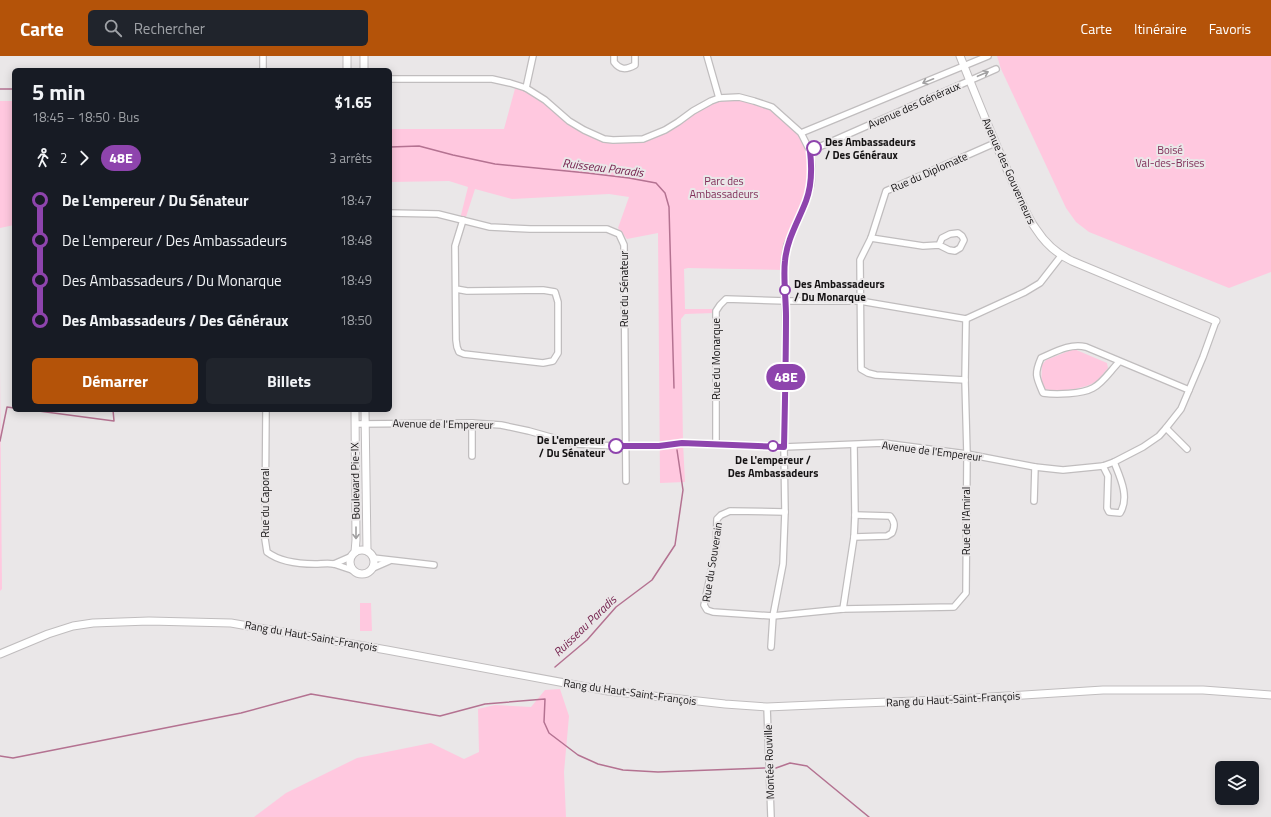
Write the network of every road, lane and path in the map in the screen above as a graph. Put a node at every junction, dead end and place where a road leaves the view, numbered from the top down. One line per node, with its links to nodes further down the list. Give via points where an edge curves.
1 (263, 56): 11 (street)
2 (347, 56): 12 (street)
3 (364, 56): 13 (street)
4 (533, 56): 17 (street)
5 (614, 56): 6 (street, via 614,62 622,68 629,68 635,64)
6 (635, 56)
7 (707, 56): 18 (street)
8 (960, 56): 10 (street, Avenue des Gouverneurs)
9 (988, 56): 10 (street, Avenue des Généraux)
10 (964, 66): 16 (street, Avenue des Gouverneurs); 19 (street, Avenue des Généraux, one-way to 19)
11 (263, 68)
12 (347, 68)
13 (364, 68)
14 (996, 69): 16 (street, Avenue des Généraux, one-way to 14)
15 (392, 79): 17 (street, via 492,80)
16 (970, 80): 20 (street, Avenue des Gouverneurs); 21 (street, Avenue des Généraux)
17 (526, 88): 18 (street, via 545,100 568,121 604,139 613,140 643,139 665,130 693,111)
18 (719, 98): 19 (street, via 739,97 772,107)
19 (801, 133): 21 (street)
20 (995, 143): 24 (street, Rue du Diplomate, via 886,191); 26 (street, Avenue des Gouverneurs, via 1035,229)
21 (810, 151): 28 (street, via 811,184 792,230 784,262)
22 (392, 213): 23 (street, Rue du Sénateur, via 438,214)
23 (463, 220): 27 (street, via 455,246); 43 (street, Rue du Sénateur, via 490,227 607,229 619,234 624,245)
24 (871, 238): 25 (street, via 923,246); 29 (street, Rue du Diplomate, via 860,260)
25 (940, 245)
26 (1061, 256): 30 (street, via 1040,283); 31 (street, Avenue des Gouverneurs)
27 (456, 289): 27 (street, via 456,340 459,352 543,363 553,361 558,353 558,302 555,292)
28 (786, 301): 29 (street, Rue du Monarque); 42 (street, Rue du Monarque, via 726,299 716,311); 45 (street)
29 (860, 301): 30 (street, Rue du Monarque); 33 (street, Rue du Diplomate, via 861,369 868,374 876,375)
30 (966, 319): 33 (street, Rue de l'Amiral)
31 (1216, 321): 34 (street, Avenue de l'Empereur)
32 (1119, 362): 32 (street, via 1078,345 1041,358 1036,369 1037,380 1043,393 1084,391 1093,388); 34 (street)
33 (965, 380): 47 (street, Rue de l'Amiral)
34 (1189, 390): 41 (street, Avenue de l'Empereur, via 1181,409)
35 (266, 412): 61 (street, Rue du Caporal, via 267,552 273,557 306,564)
36 (355, 412): 39 (street, Boulevard Pie-IX)
37 (365, 412): 40 (street, Boulevard Pie-IX)
38 (472, 423): 40 (street, Avenue de l'Empereur); 43 (street, Avenue de l'Empereur, via 500,425 575,444); 48 (street)
39 (355, 424): 40 (street, Avenue de l'Empereur); 58 (street, Boulevard Pie-IX, one-way to 58, via 356,540)
40 (365, 424): 57 (street, Boulevard Pie-IX)
41 (1166, 428): 46 (street); 49 (street, Avenue de l'Empereur, via 1143,447)
42 (716, 444): 43 (street, Avenue de l'Empereur); 45 (street, Avenue de l'Empereur)
43 (624, 445): 52 (street, Rue du Sénateur)
44 (854, 445): 45 (street, Avenue de l'Empereur); 47 (street, Avenue de l'Empereur, via 883,443); 55 (street)
45 (784, 447): 54 (street)
46 (1187, 448)
47 (966, 454): 51 (street, Avenue de l'Empereur); 65 (street, Rue de l'Amiral, via 966,593 954,607)
48 (472, 456)
49 (1114, 462): 50 (street, Avenue de l'Empereur); 50 (street, via 1124,488 1123,508 1120,513 1109,512 1107,508 1108,476)
50 (1103, 466): 51 (street, Avenue de l'Empereur, via 1063,470)
51 (1035, 467): 53 (street)
52 (626, 481)
53 (1034, 501)
54 (785, 512): 66 (street, via 783,564); 66 (street, Rue du Souverain, via 730,511 721,514 718,519 716,549 704,605 707,610 713,612)
55 (855, 515): 56 (street); 56 (street, via 890,516 895,527 887,536)
56 (854, 537): 65 (street)
57 (367, 551): 58 (street, via 360,550); 59 (street)
58 (352, 555): 61 (street, Rue du Caporal); 64 (street, via 349,564)
59 (373, 558): 60 (street); 63 (street)
60 (390, 561): 62 (street); 63 (street)
61 (334, 564): 64 (street, Rue du Caporal)
62 (434, 565)
63 (373, 568): 64 (street, via 362,575)
64 (352, 570)
65 (843, 609): 66 (street, Rue du Souverain)
66 (773, 616): 67 (street)
67 (771, 647)
68 (0, 654): 70 (street, Rang du Haut-Saint-François, via 48,634 94,623 231,622 608,691)
69 (1271, 695): 70 (street, Rang du Haut-Saint-François, via 1204,690 1103,690)
70 (767, 707): 71 (street, Montée Rouville)
71 (771, 817)

